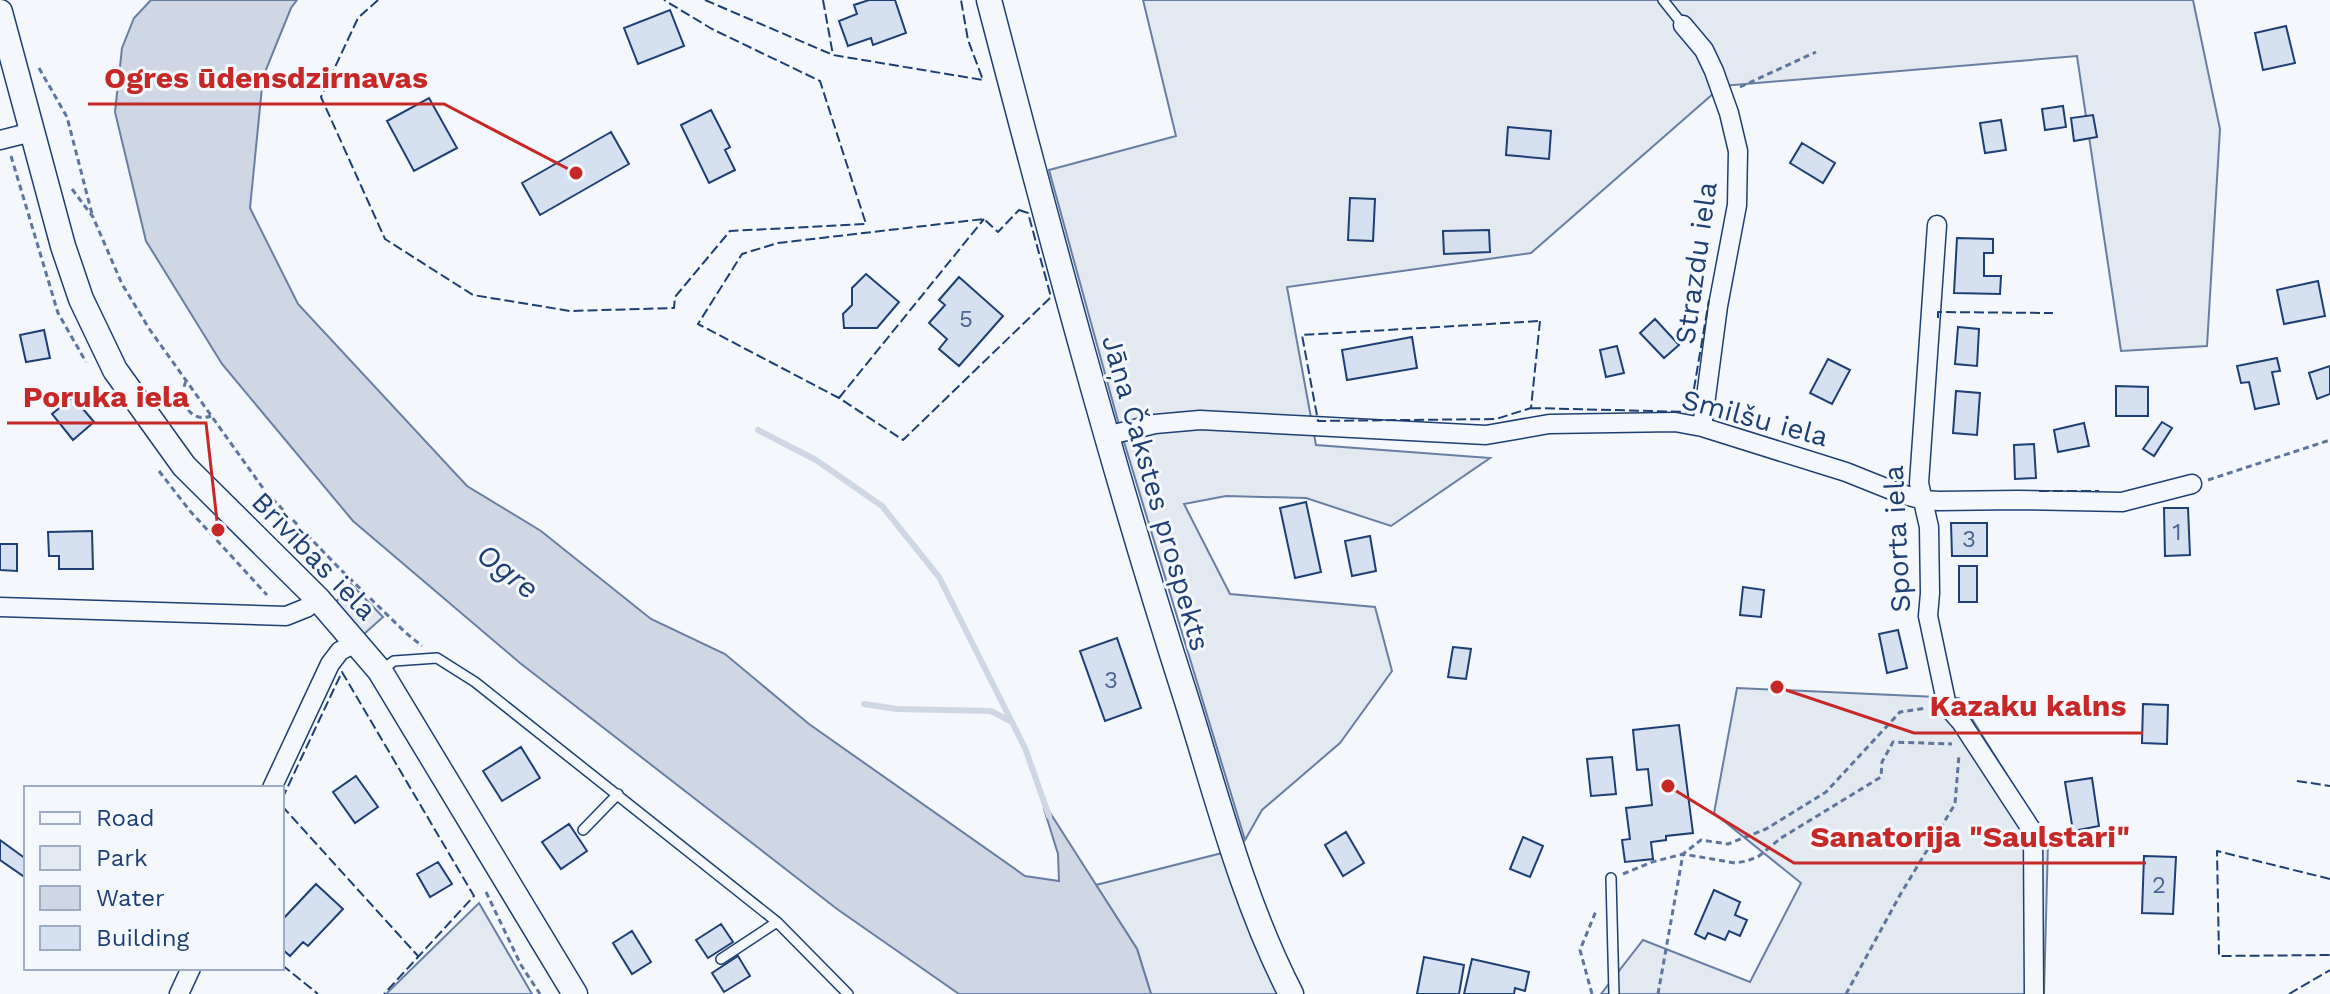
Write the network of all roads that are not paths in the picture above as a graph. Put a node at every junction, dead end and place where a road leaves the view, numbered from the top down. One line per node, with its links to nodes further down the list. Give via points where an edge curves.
1 (989, 0): 9 (main road, Jāņa Čakstes prospekts)
2 (1663, 0): 4 (lane)
3 (0, 12): 5 (main road, Brīvības iela)
4 (1683, 25): 8 (street, Strazdu iela, via 1704,50 1738,151 1737,205)
5 (32, 132): 6 (street); 12 (main road, Brīvības iela, via 72,273 115,370 184,466)
6 (0, 140)
7 (1937, 225): 11 (street, Sporta iela, via 1919,483)
8 (1702, 427): 9 (street, Smilšu iela, via 1675,422 1549,424 1486,435 1200,420); 11 (street, Smilšu iela)
9 (1106, 436): 26 (main road, Jāņa Čakstes prospekts, via 1238,863)
10 (2192, 484): 11 (street, Smilšu iela, via 2122,502)
11 (1924, 500): 28 (street, Sporta iela, via 1929,527 1928,616 1947,706 2033,832)
12 (318, 599): 13 (street, via 286,616); 14 (main road, Brīvības iela)
13 (0, 607)
14 (357, 642): 15 (main road, Brīvības iela); 16 (street, via 330,664)
15 (380, 671): 17 (lane, via 394,661 437,658); 24 (main road, Brīvības iela)
16 (273, 786)
17 (618, 794): 18 (lane); 20 (lane)
18 (583, 830)
19 (1611, 878): 27 (lane)
20 (777, 922): 21 (lane); 25 (lane)
21 (721, 959)
22 (190, 970): 23 (street)
23 (179, 994)
24 (575, 994)
25 (848, 994)
26 (1291, 994)
27 (1614, 994)
28 (2034, 994)

